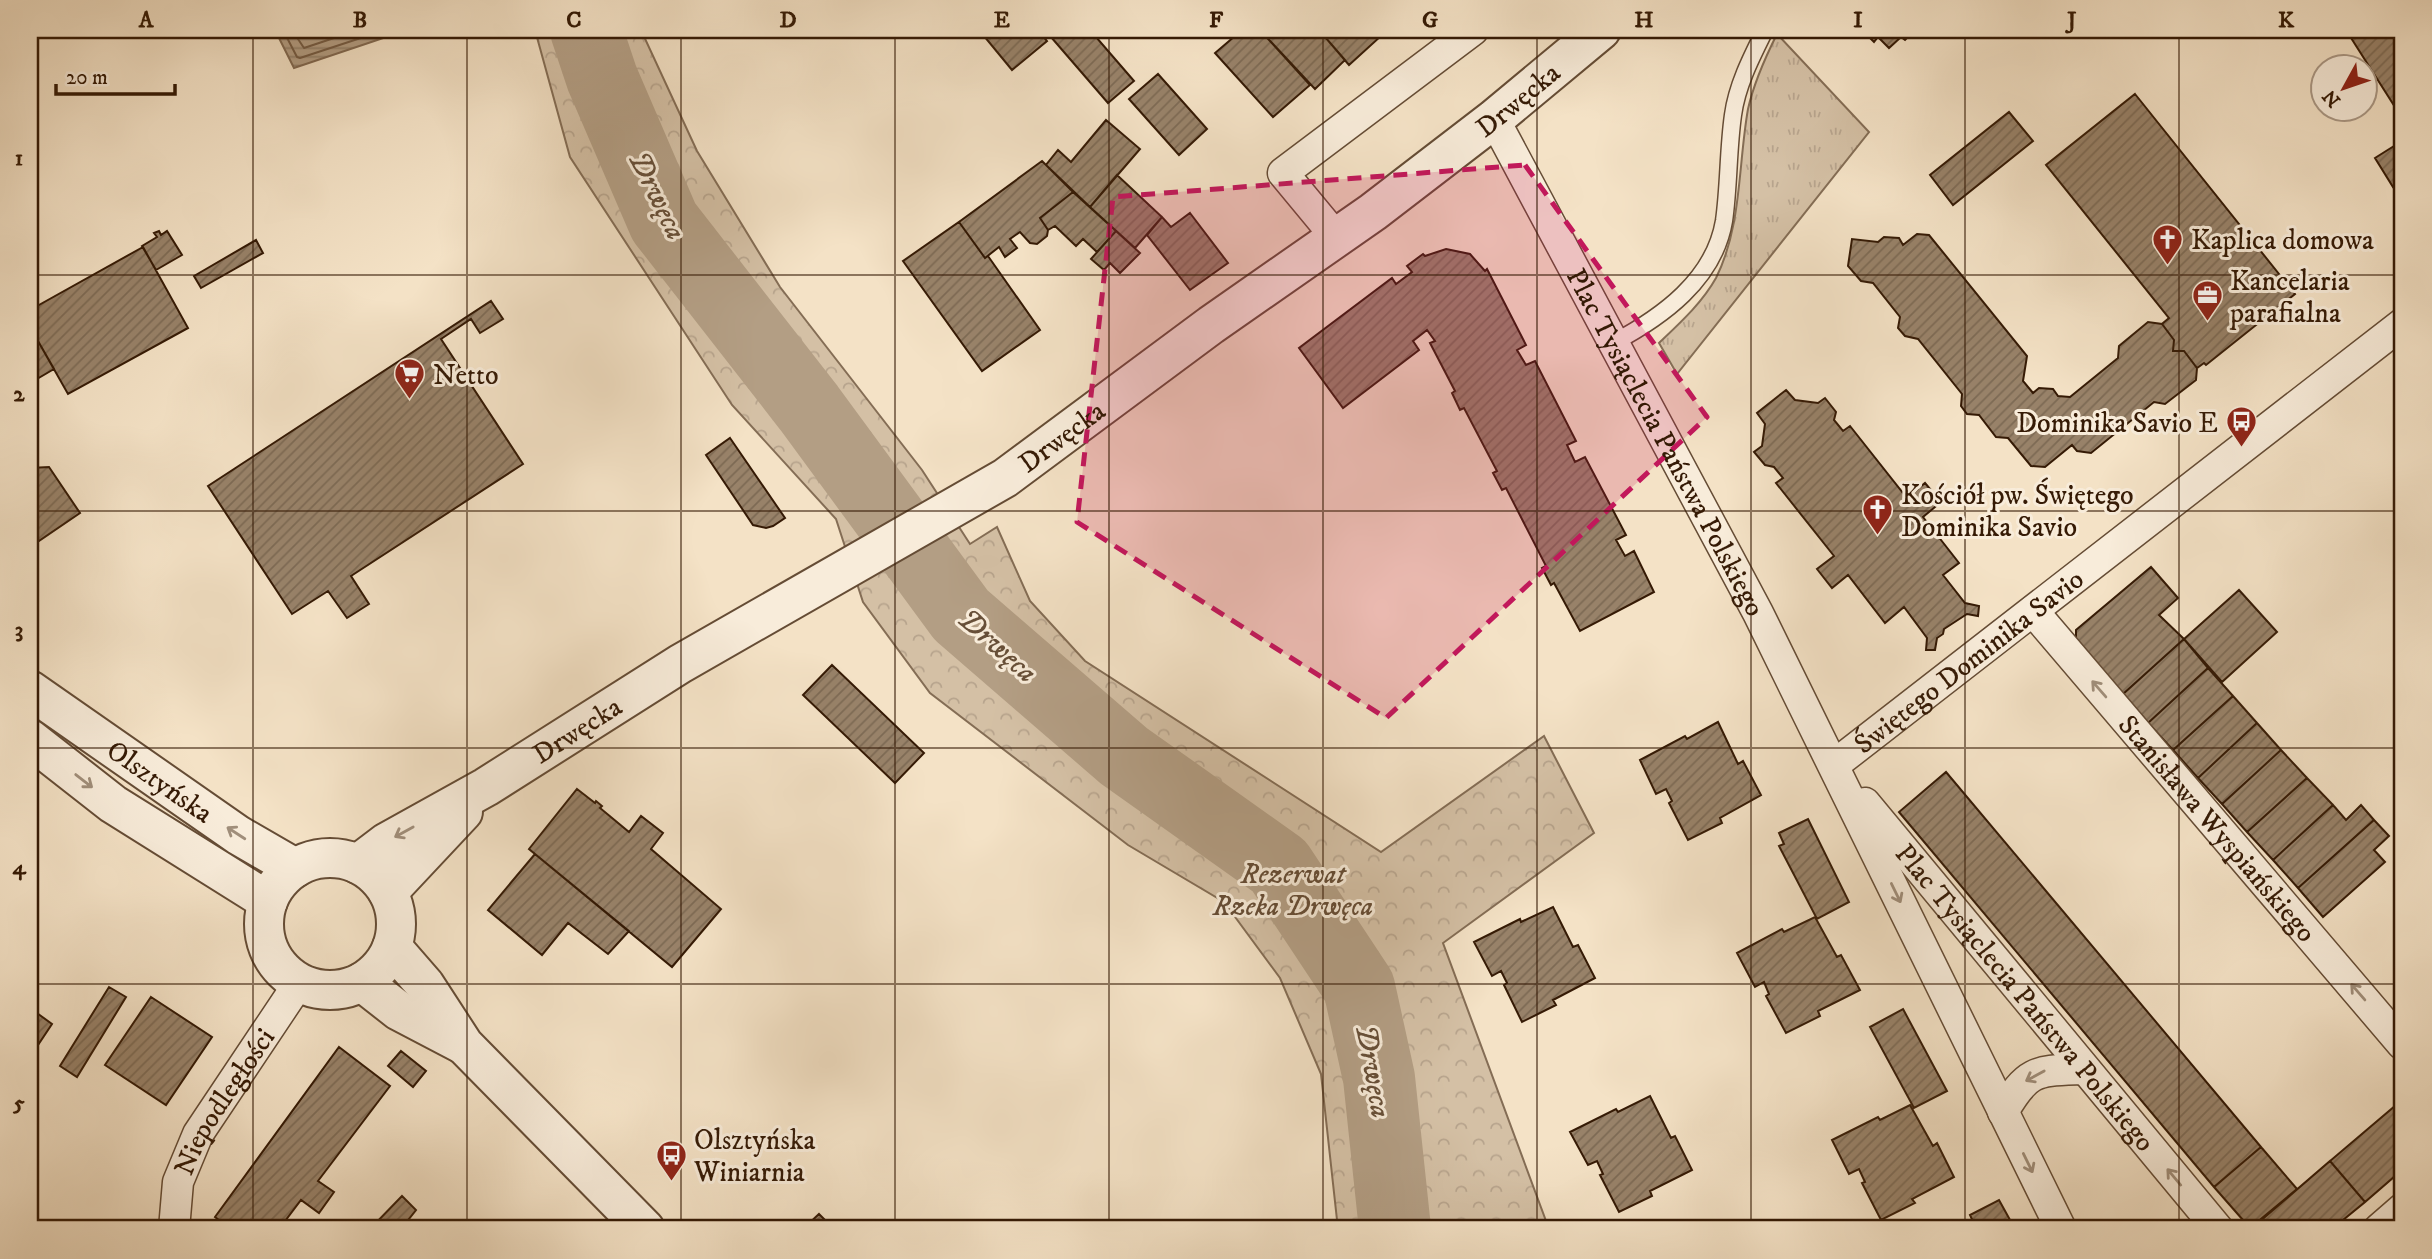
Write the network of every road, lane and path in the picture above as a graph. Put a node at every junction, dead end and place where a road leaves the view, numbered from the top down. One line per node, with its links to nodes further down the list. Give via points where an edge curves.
1 (1473, 30): 5 (street, via 1283,173)
2 (1601, 30): 4 (street, Drwęcka)
3 (1765, 30): 7 (lane, via 1733,113 1724,222 1712,259 1661,314)
4 (1494, 119): 5 (street, Drwęcka); 7 (street, Plac Tysiąclecia Państwa Polskiego)
5 (1336, 237): 12 (street, Drwęcka, via 1005,478 680,663)
6 (2402, 324): 8 (street, Świętego Dominika Savio)
7 (1613, 343): 11 (street, Plac Tysiąclecia Państwa Polskiego, via 1758,613)
8 (2034, 611): 11 (street, Świętego Dominika Savio); 20 (street, Stanisława Wyspiańskiego, one-way to 8)
9 (30, 690): 14 (street, Olsztyńska, one-way to 9, via 238,835)
10 (30, 739): 16 (street, Olsztyńska, one-way to 16, via 113,804)
11 (1833, 765): 22 (street, Plac Tysiąclecia Państwa Polskiego); 23 (street, Plac Tysiąclecia Państwa Polskiego, one-way to 23)
12 (486, 787): 13 (street, Drwęcka, one-way to 13, via 387,842); 15 (street, Drwęcka)
13 (358, 864): 14 (street, via 324,858); 15 (street, via 376,876)
14 (295, 868): 16 (street, via 276,885)
15 (387, 892): 17 (street, via 397,928)
16 (268, 901): 19 (street, via 265,939 278,964)
17 (392, 947): 18 (street, via 384,963); 21 (street, via 425,985)
18 (362, 982): 19 (street, via 335,990); 21 (street, via 399,1011)
19 (299, 983): 25 (street, Niepodległości, via 198,1134 178,1182)
20 (2402, 1044)
21 (464, 1045): 26 (street)
22 (2083, 1069): 23 (street, one-way to 23, via 2045,1070 2029,1078); 28 (street, Plac Tysiąclecia Państwa Polskiego, one-way to 22)
23 (2003, 1112): 27 (street, Plac Tysiąclecia Państwa Polskiego, one-way to 27)
24 (2402, 1209): 29 (street)
25 (174, 1229)
26 (645, 1229)
27 (2061, 1229)
28 (2218, 1229)
29 (2379, 1229)

